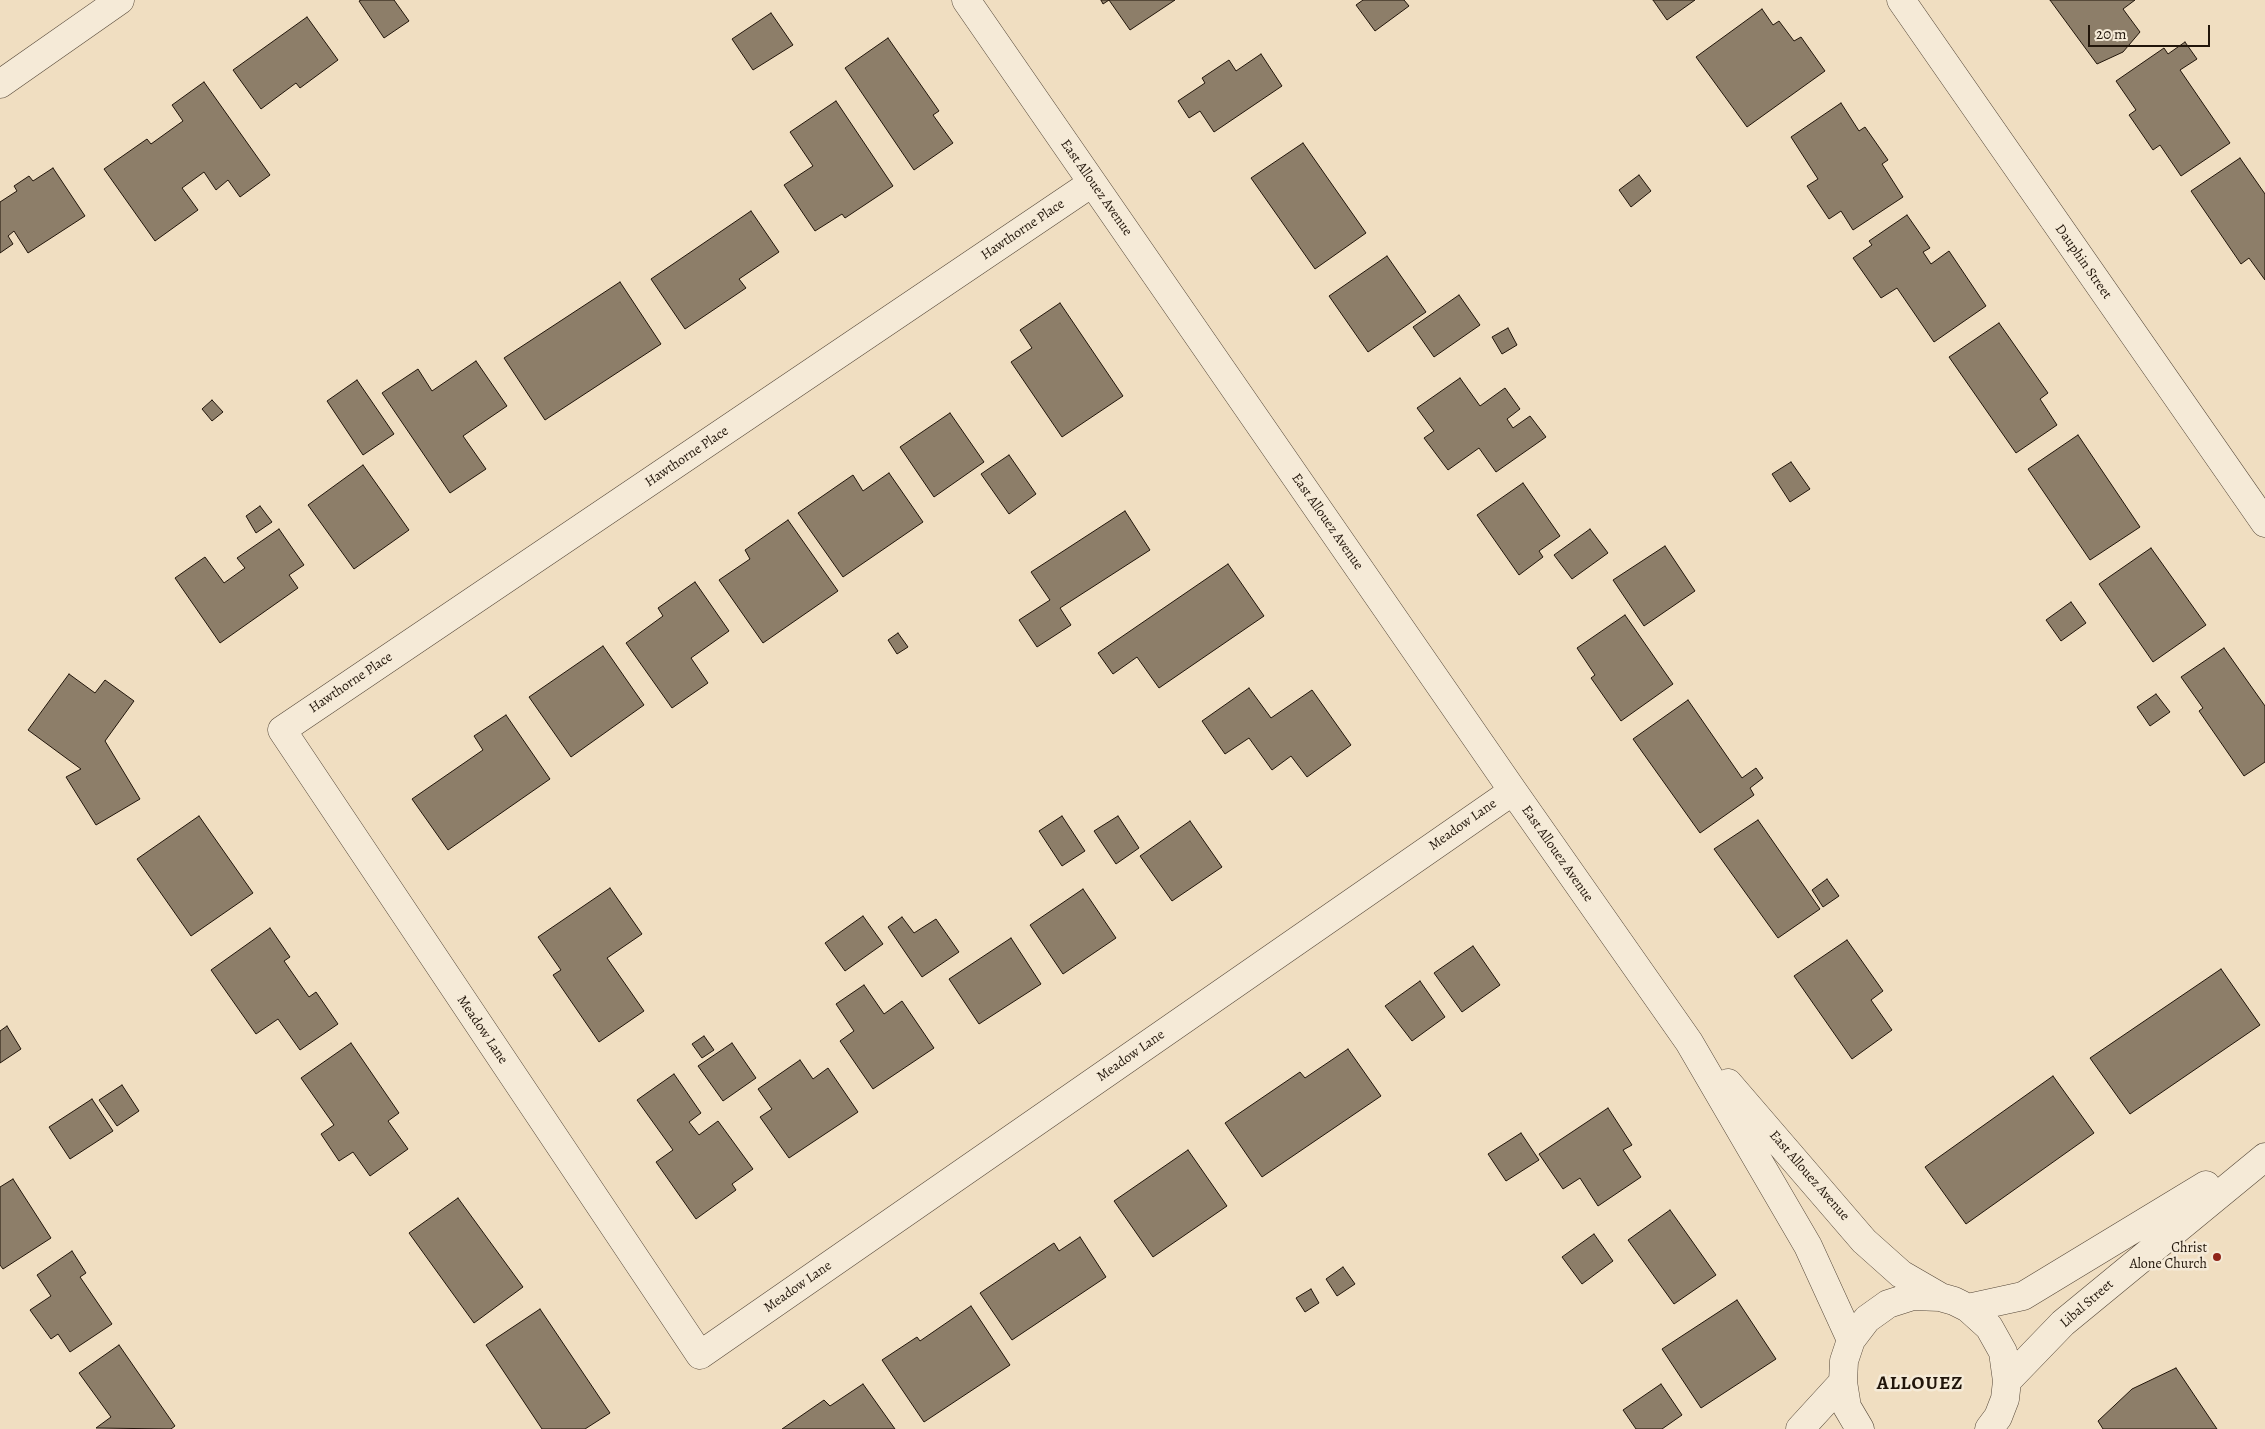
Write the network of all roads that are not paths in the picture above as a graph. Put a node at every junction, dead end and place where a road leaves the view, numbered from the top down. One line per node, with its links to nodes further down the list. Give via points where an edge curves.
1 (120, 0): 4 (street)
2 (966, 0): 5 (street, East Allouez Avenue)
3 (1901, 0): 6 (street, Dauphin Street)
4 (0, 84)
5 (1092, 183): 7 (street, Hawthorne Place); 8 (street, East Allouez Avenue)
6 (2265, 523)
7 (282, 730): 8 (street, Meadow Lane, via 700,1355)
8 (1513, 791): 9 (street, East Allouez Avenue)
9 (1690, 1042): 12 (street, East Allouez Avenue, via 1864,1241 1901,1274); 14 (street, East Allouez Avenue, via 1808,1246)
10 (2265, 1148): 13 (street, via 2023,1296)
11 (2265, 1157): 15 (street, Libal Street, via 2063,1323)
12 (1940, 1296): 13 (street, East Allouez Avenue); 14 (street, via 1913,1296 1888,1304 1867,1319)
13 (1968, 1308): 15 (street, East Allouez Avenue, via 1989,1327 2003,1352)
14 (1851, 1340): 16 (street, via 1844,1361)
15 (2007, 1381): 17 (street, via 2005,1398)
16 (1843, 1382): 18 (street); 19 (street, via 1847,1407)
17 (1995, 1425)
18 (1800, 1429)
19 (1860, 1429)

